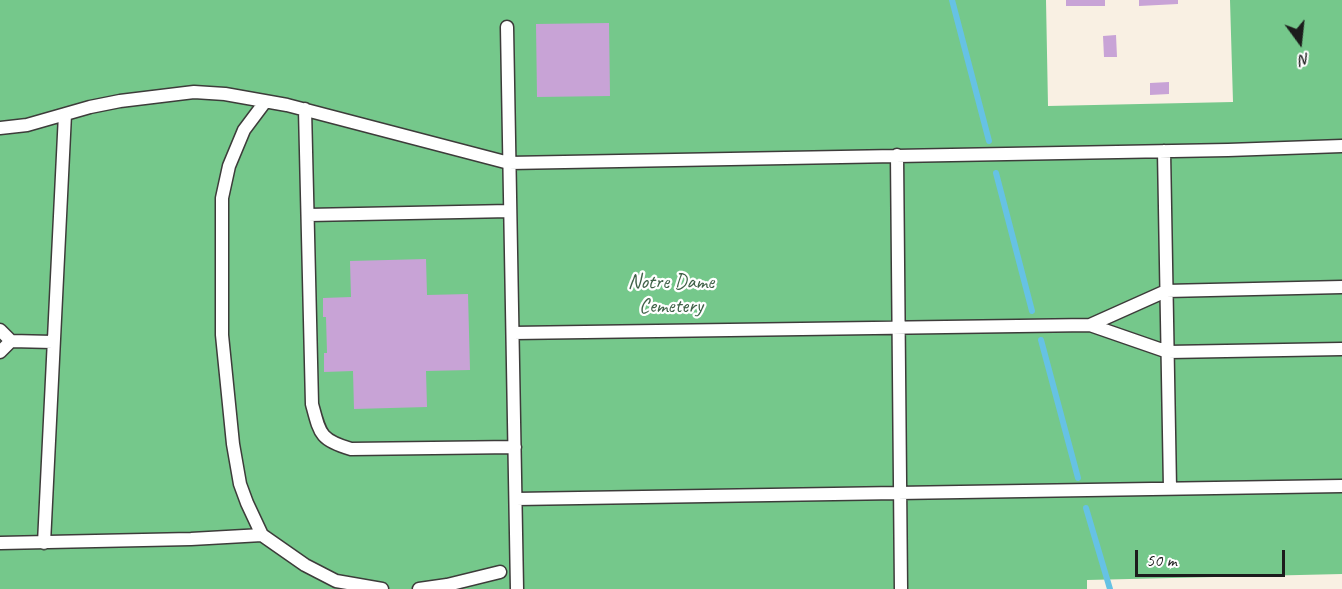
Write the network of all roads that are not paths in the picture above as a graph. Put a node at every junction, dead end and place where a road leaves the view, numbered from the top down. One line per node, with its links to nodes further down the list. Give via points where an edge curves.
1 (507, 27): 9 (lane)
2 (265, 102): 3 (lane); 4 (lane, via 194,92 120,101); 28 (lane, via 244,130 229,166 221,218 222,335 233,444 240,484)
3 (305, 109): 9 (lane); 11 (lane)
4 (65, 114): 5 (lane); 19 (lane)
5 (0, 128)
6 (1342, 146): 7 (lane)
7 (1164, 151): 8 (lane); 13 (lane)
8 (897, 155): 9 (lane); 15 (lane)
9 (509, 163): 10 (lane)
10 (510, 211): 11 (lane); 17 (lane)
11 (308, 215): 23 (lane, via 312,404 318,427 330,442 351,448)
12 (1342, 287): 13 (lane)
13 (1166, 291): 14 (lane); 22 (lane)
14 (1090, 325): 15 (lane); 22 (lane)
15 (899, 326): 17 (lane); 26 (lane)
16 (0, 330): 18 (lane)
17 (513, 333): 23 (lane)
18 (11, 341): 19 (lane); 21 (lane)
19 (53, 342): 30 (lane)
20 (1342, 350): 22 (lane)
21 (0, 352)
22 (1168, 352): 25 (lane)
23 (515, 447): 27 (lane)
24 (1342, 486): 25 (lane)
25 (1170, 488): 26 (lane)
26 (900, 492): 27 (lane); 35 (lane)
27 (516, 499): 34 (lane)
28 (262, 535): 30 (lane); 32 (lane, via 305,565 336,580)
29 (0, 543): 30 (lane)
30 (44, 543)
31 (500, 572): 33 (lane)
32 (381, 589)
33 (419, 589)
34 (518, 589)
35 (901, 589)

